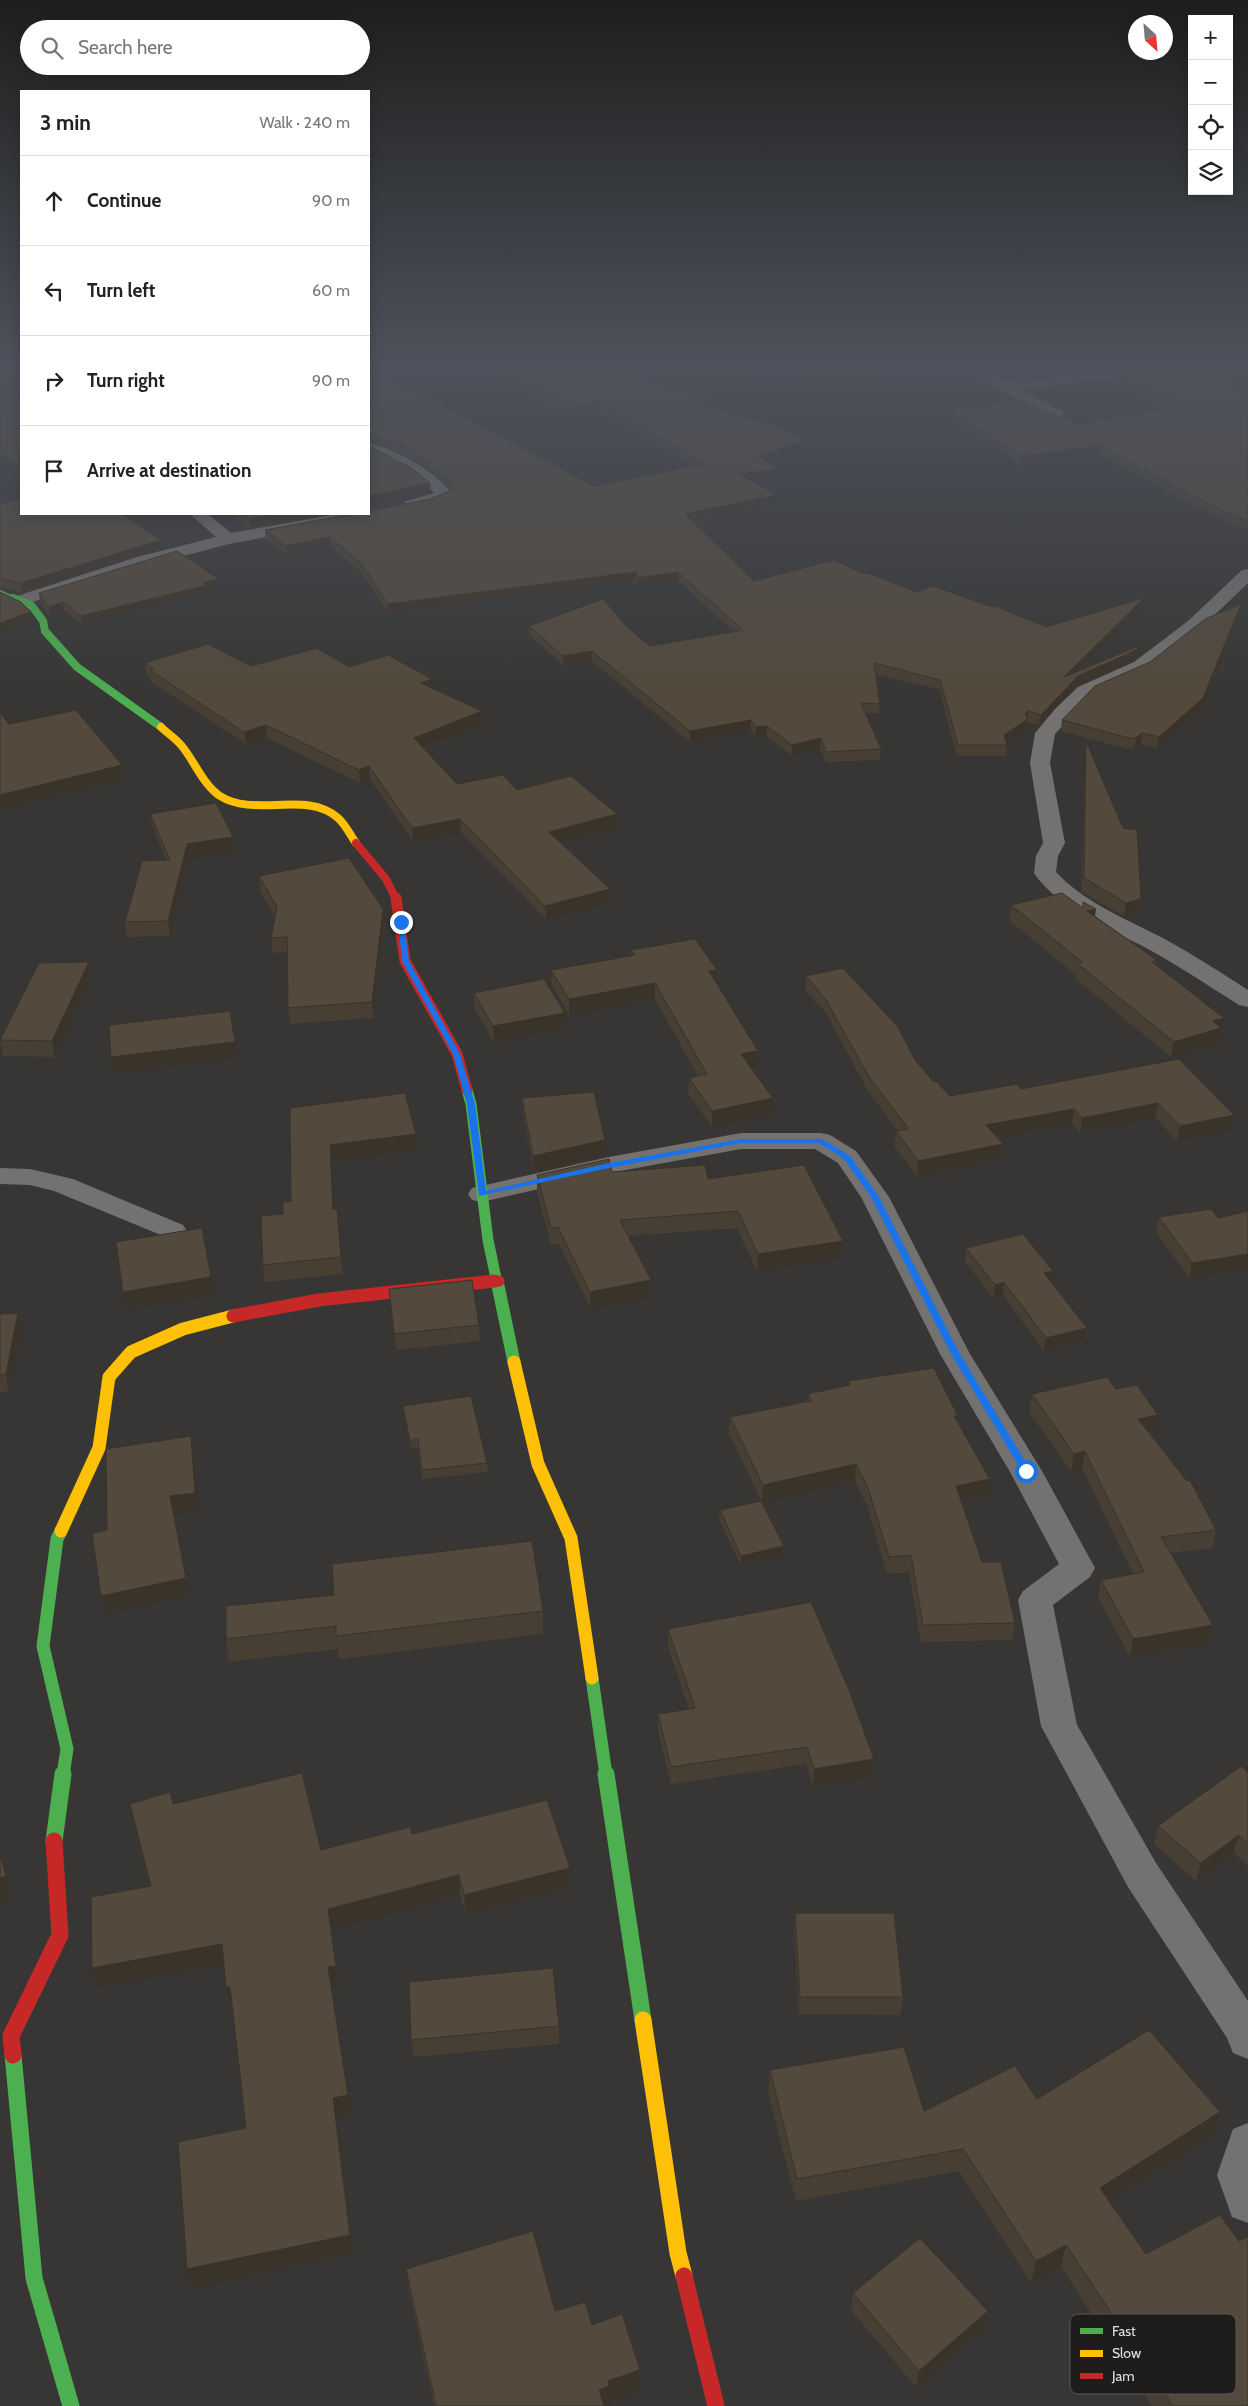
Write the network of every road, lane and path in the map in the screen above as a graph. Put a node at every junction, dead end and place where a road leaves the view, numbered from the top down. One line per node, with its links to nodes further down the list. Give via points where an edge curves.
1 (427, 478): 2 (street, via 445,495)
2 (396, 507)
3 (199, 515): 5 (street)
4 (355, 515): 5 (street)
5 (228, 538): 8 (street, via 143,561)
6 (1248, 574): 9 (street, via 1194,625 1142,666 1085,691 1045,733 1040,763 1054,843 1047,856 1045,872 1055,886)
7 (0, 593): 8 (street)
8 (20, 601): 11 (street, via 32,606 46,631 77,668 152,719 180,744 219,796 254,805 306,806 327,810 338,817 386,879 396,898 406,961 457,1054 471,1104)
9 (1248, 1000)
10 (0, 1176): 12 (street, via 30,1177 63,1185)
11 (482, 1194): 13 (street, via 488,1240); 14 (street, via 609,1165 741,1141 821,1141 847,1157 875,1197 955,1354 1026,1471 1078,1568 1035,1600 1059,1726 1142,1875)
12 (173, 1231)
13 (499, 1281): 17 (street, via 319,1300 251,1311 183,1328 131,1352 109,1377 99,1448 57,1539 43,1646 67,1749 54,1845 60,1935 11,2036 34,2278); 18 (street, via 538,1464 571,1538 678,2253)
14 (1248, 2040)
15 (1248, 2143): 16 (street, via 1239,2175)
16 (1248, 2202)
17 (71, 2406)
18 (716, 2406)

